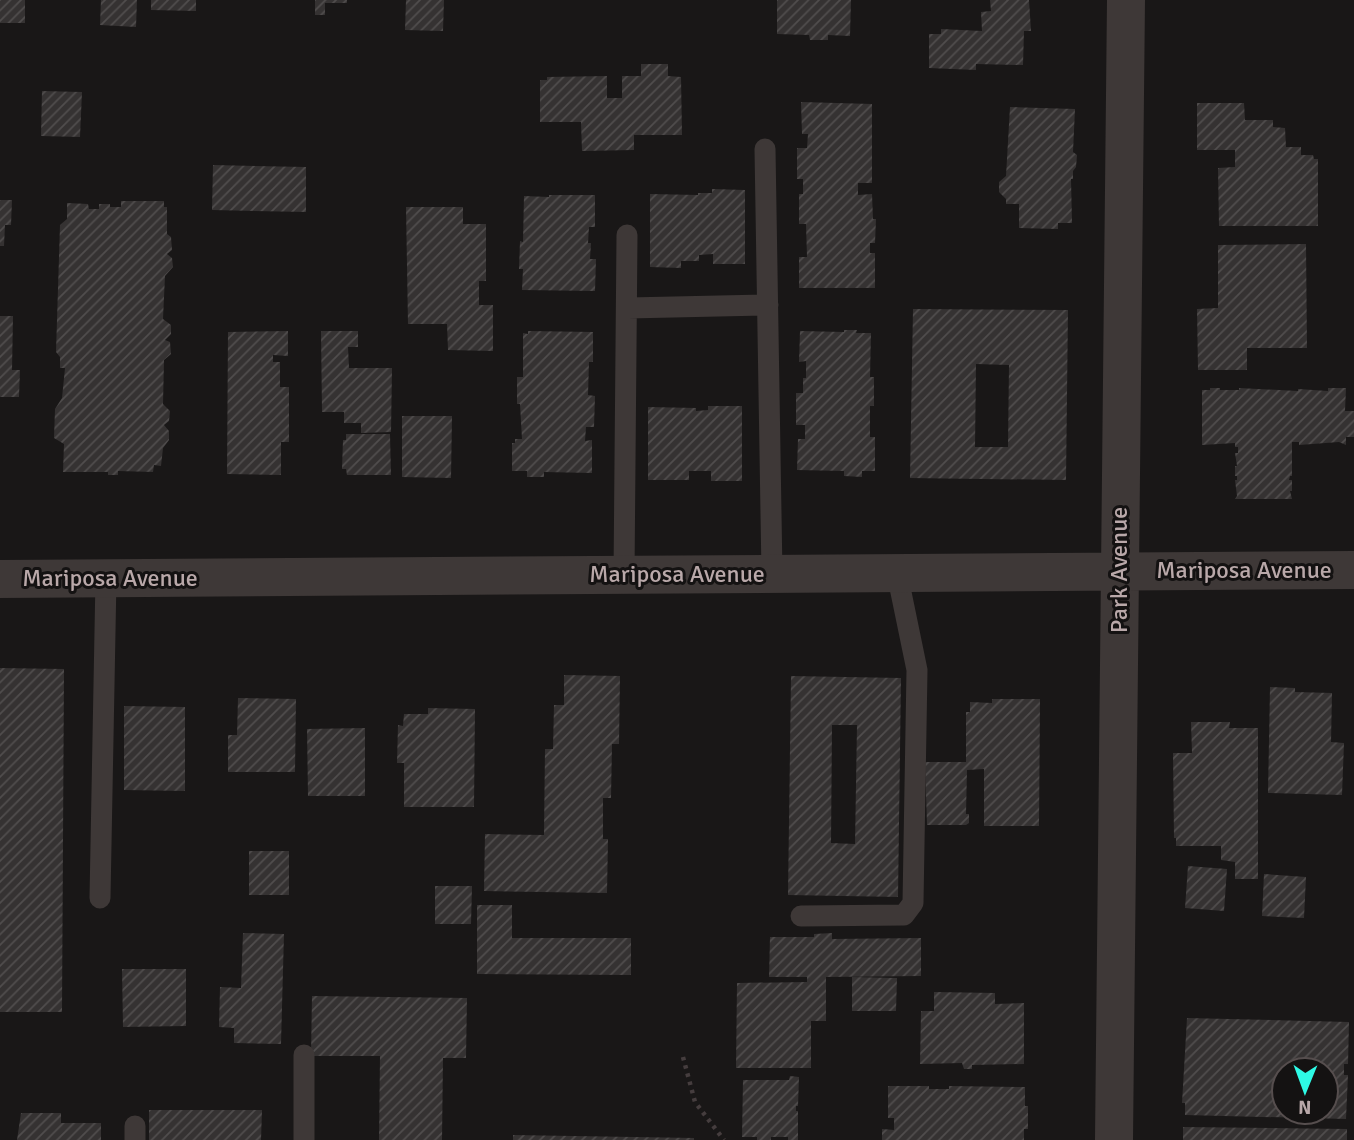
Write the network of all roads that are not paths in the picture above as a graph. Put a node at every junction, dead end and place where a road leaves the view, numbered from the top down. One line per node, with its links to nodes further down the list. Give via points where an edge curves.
1 (1126, 0): 6 (street, Park Avenue)
2 (765, 149): 4 (lane)
3 (627, 235): 5 (lane)
4 (768, 305): 5 (lane); 9 (lane)
5 (628, 308): 10 (lane)
6 (1119, 570): 7 (street, Mariposa Avenue); 8 (street, Mariposa Avenue); 17 (street, Park Avenue)
7 (1354, 570)
8 (897, 573): 9 (street, Mariposa Avenue); 14 (lane, via 917,670 913,904 904,915)
9 (772, 574): 10 (street, Mariposa Avenue)
10 (624, 575): 11 (street, Mariposa Avenue)
11 (106, 578): 12 (street, Mariposa Avenue); 13 (lane)
12 (0, 579)
13 (100, 898)
14 (801, 916)
15 (304, 1055): 16 (lane)
16 (304, 1140)
17 (1114, 1140)

